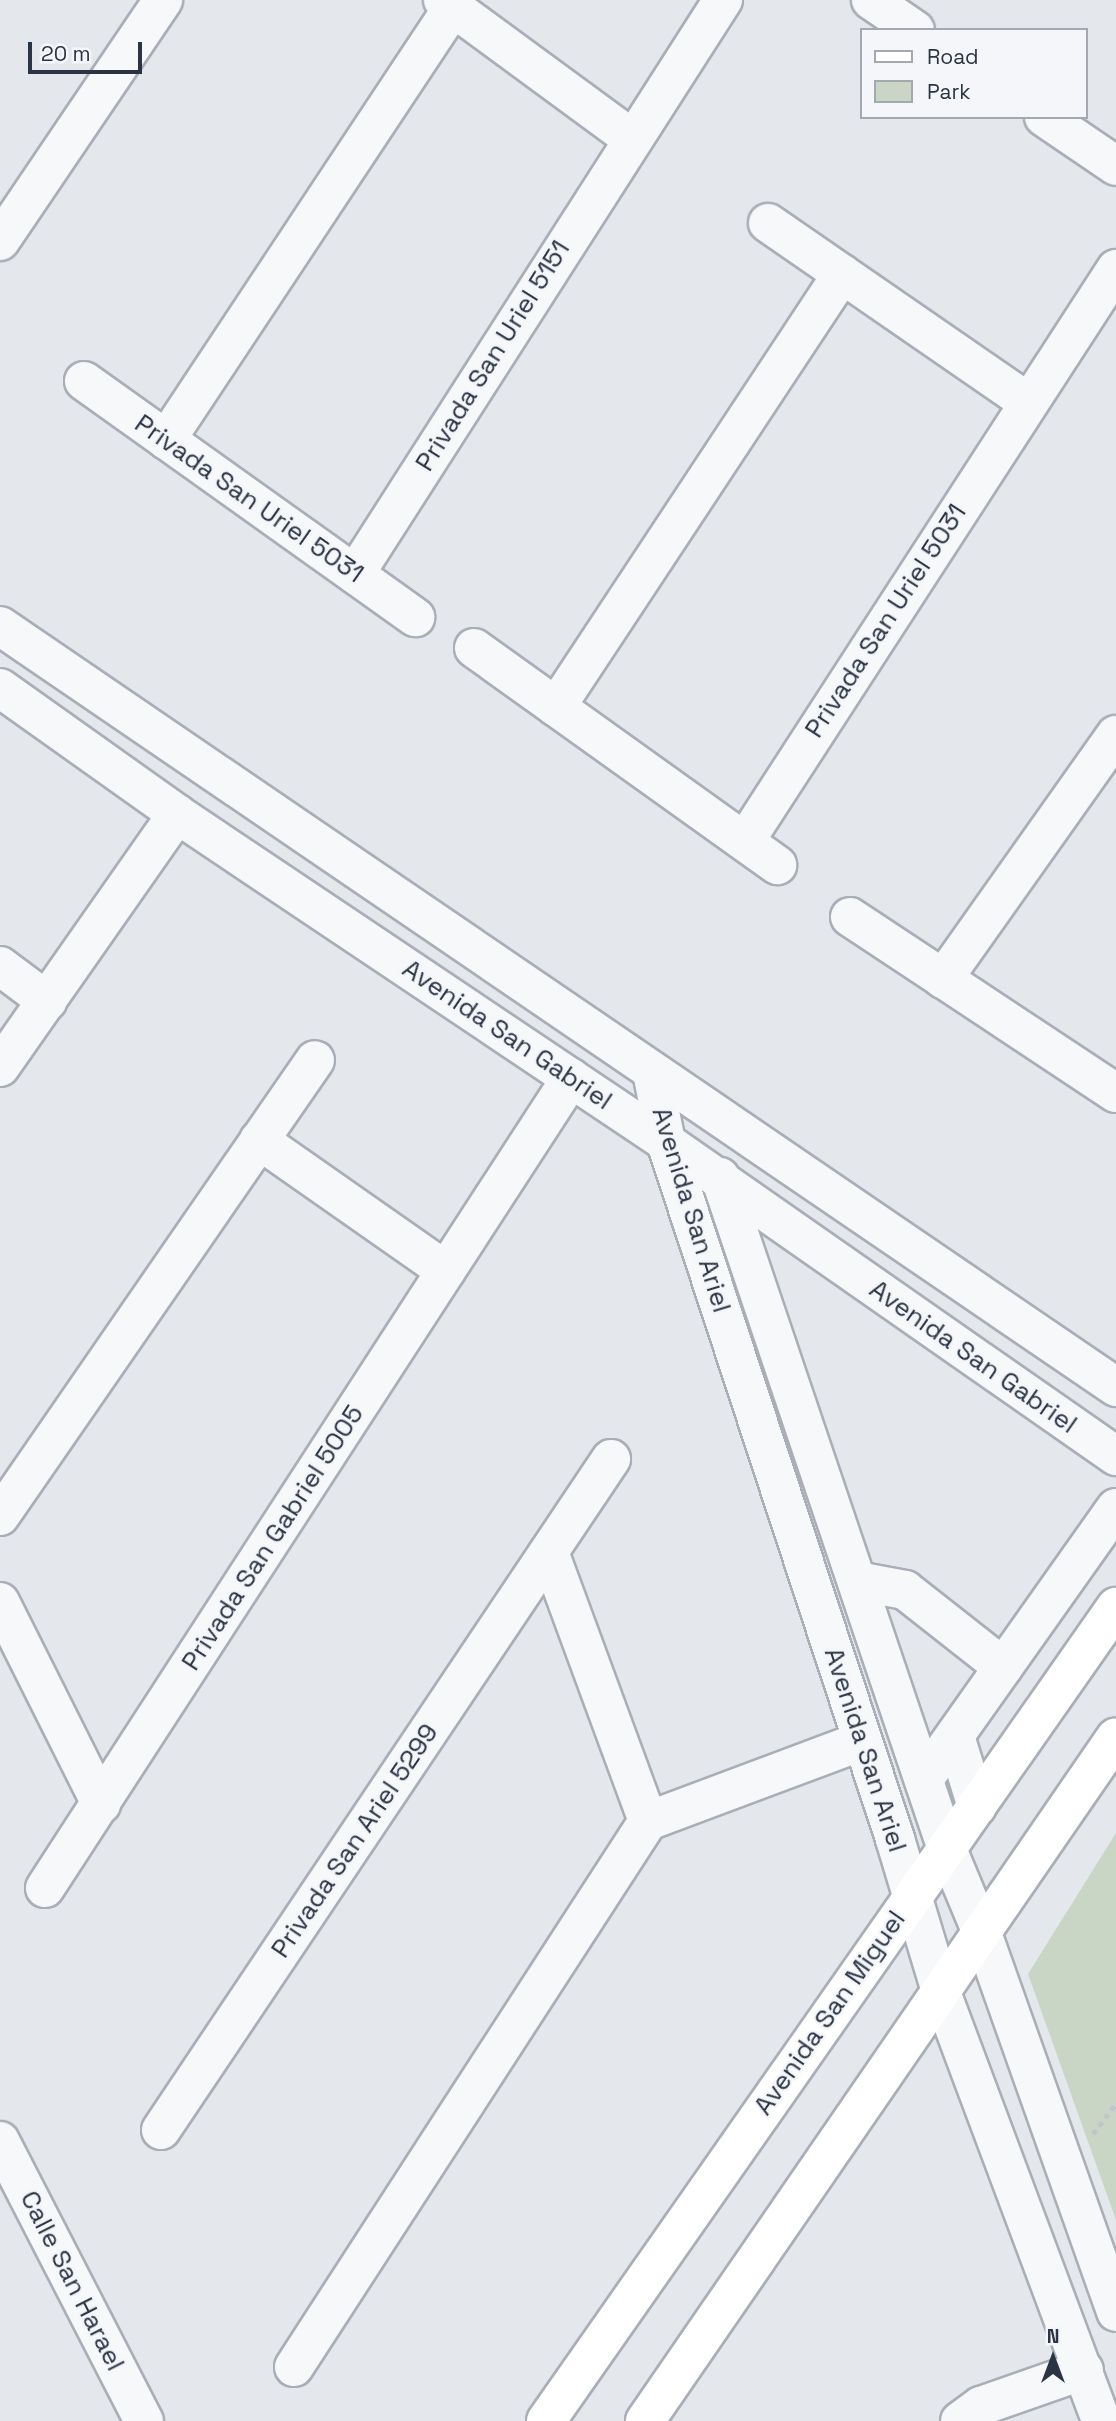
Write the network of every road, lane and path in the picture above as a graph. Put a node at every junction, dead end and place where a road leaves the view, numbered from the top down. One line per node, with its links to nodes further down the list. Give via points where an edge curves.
1 (163, 0): 10 (street)
2 (723, 0): 7 (street, Privada San Uriel 5151)
3 (870, 0): 5 (street)
4 (448, 3): 7 (street); 15 (street)
5 (912, 28)
6 (1047, 119): 8 (street)
7 (631, 138): 16 (street, Privada San Uriel 5151)
8 (1116, 166)
9 (768, 223): 12 (street)
10 (0, 241)
11 (1116, 269): 14 (street, Privada San Uriel 5031)
12 (842, 274): 14 (street); 21 (street)
13 (83, 381): 15 (street, Privada San Uriel 5031)
14 (1027, 402): 24 (street, Privada San Uriel 5031)
15 (166, 440): 16 (street, Privada San Uriel 5031)
16 (355, 574): 17 (street, Privada San Uriel 5031)
17 (415, 617)
18 (0, 626): 32 (street, Avenida San Gabriel)
19 (474, 648): 21 (street)
20 (0, 688): 23 (street, Avenida San Gabriel)
21 (556, 706): 24 (street)
22 (1116, 735): 28 (street)
23 (177, 814): 29 (street); 33 (street, Avenida San Gabriel)
24 (745, 841): 25 (street)
25 (777, 865)
26 (850, 917): 28 (street)
27 (0, 966): 29 (street)
28 (943, 979): 34 (street)
29 (47, 1001): 31 (street)
30 (314, 1059): 36 (street)
31 (0, 1067)
32 (652, 1072): 35 (street, Avenida San Gabriel); 37 (street, Avenida San Ariel)
33 (571, 1078): 37 (street, Avenida San Gabriel); 39 (street, Privada San Gabriel 5005)
34 (1116, 1093)
35 (702, 1104): 38 (street, Avenida San Ariel); 40 (street, Avenida San Gabriel)
36 (259, 1140): 39 (street); 44 (street)
37 (666, 1142): 38 (street, Avenida San Gabriel); 52 (street, Avenida San Ariel)
38 (722, 1183): 41 (street, Avenida San Gabriel); 46 (street, Avenida San Ariel)
39 (446, 1271): 54 (street, Privada San Gabriel 5005)
40 (1116, 1387)
41 (1116, 1456)
42 (611, 1459): 45 (street, Privada San Ariel 5299)
43 (1116, 1510): 49 (street)
44 (0, 1516)
45 (549, 1552): 56 (street); 62 (street, Privada San Ariel 5299)
46 (857, 1581): 49 (street, via 905,1590); 53 (street, Avenida San Ariel)
47 (0, 1602): 54 (street)
48 (1116, 1607): 55 (main road, Avenida San Miguel)
49 (1003, 1667): 50 (street)
50 (955, 1736): 53 (street); 55 (street)
51 (1116, 1737): 60 (main road)
52 (862, 1741): 56 (street); 59 (street, Avenida San Ariel)
53 (924, 1779): 57 (street, Avenida San Ariel)
54 (101, 1804): 58 (street, Privada San Gabriel 5005)
55 (977, 1807): 57 (main road, Avenida San Miguel)
56 (648, 1821): 65 (street)
57 (947, 1849): 59 (main road, Avenida San Miguel); 60 (street, Avenida San Ariel)
58 (45, 1888)
59 (912, 1895): 61 (street, Avenida San Ariel); 68 (main road, Avenida San Miguel)
60 (982, 1933): 61 (main road); 64 (street, Avenida San Ariel)
61 (942, 1995): 66 (street, Avenida San Ariel); 69 (main road)
62 (161, 2130)
63 (0, 2141): 67 (street, Calle San Harael)
64 (1116, 2312)
65 (294, 2367)
66 (1084, 2370): 70 (street, via 981,2406); 71 (street, Avenida San Ariel)
67 (144, 2421)
68 (546, 2421)
69 (645, 2421)
70 (960, 2421)
71 (1101, 2421)

